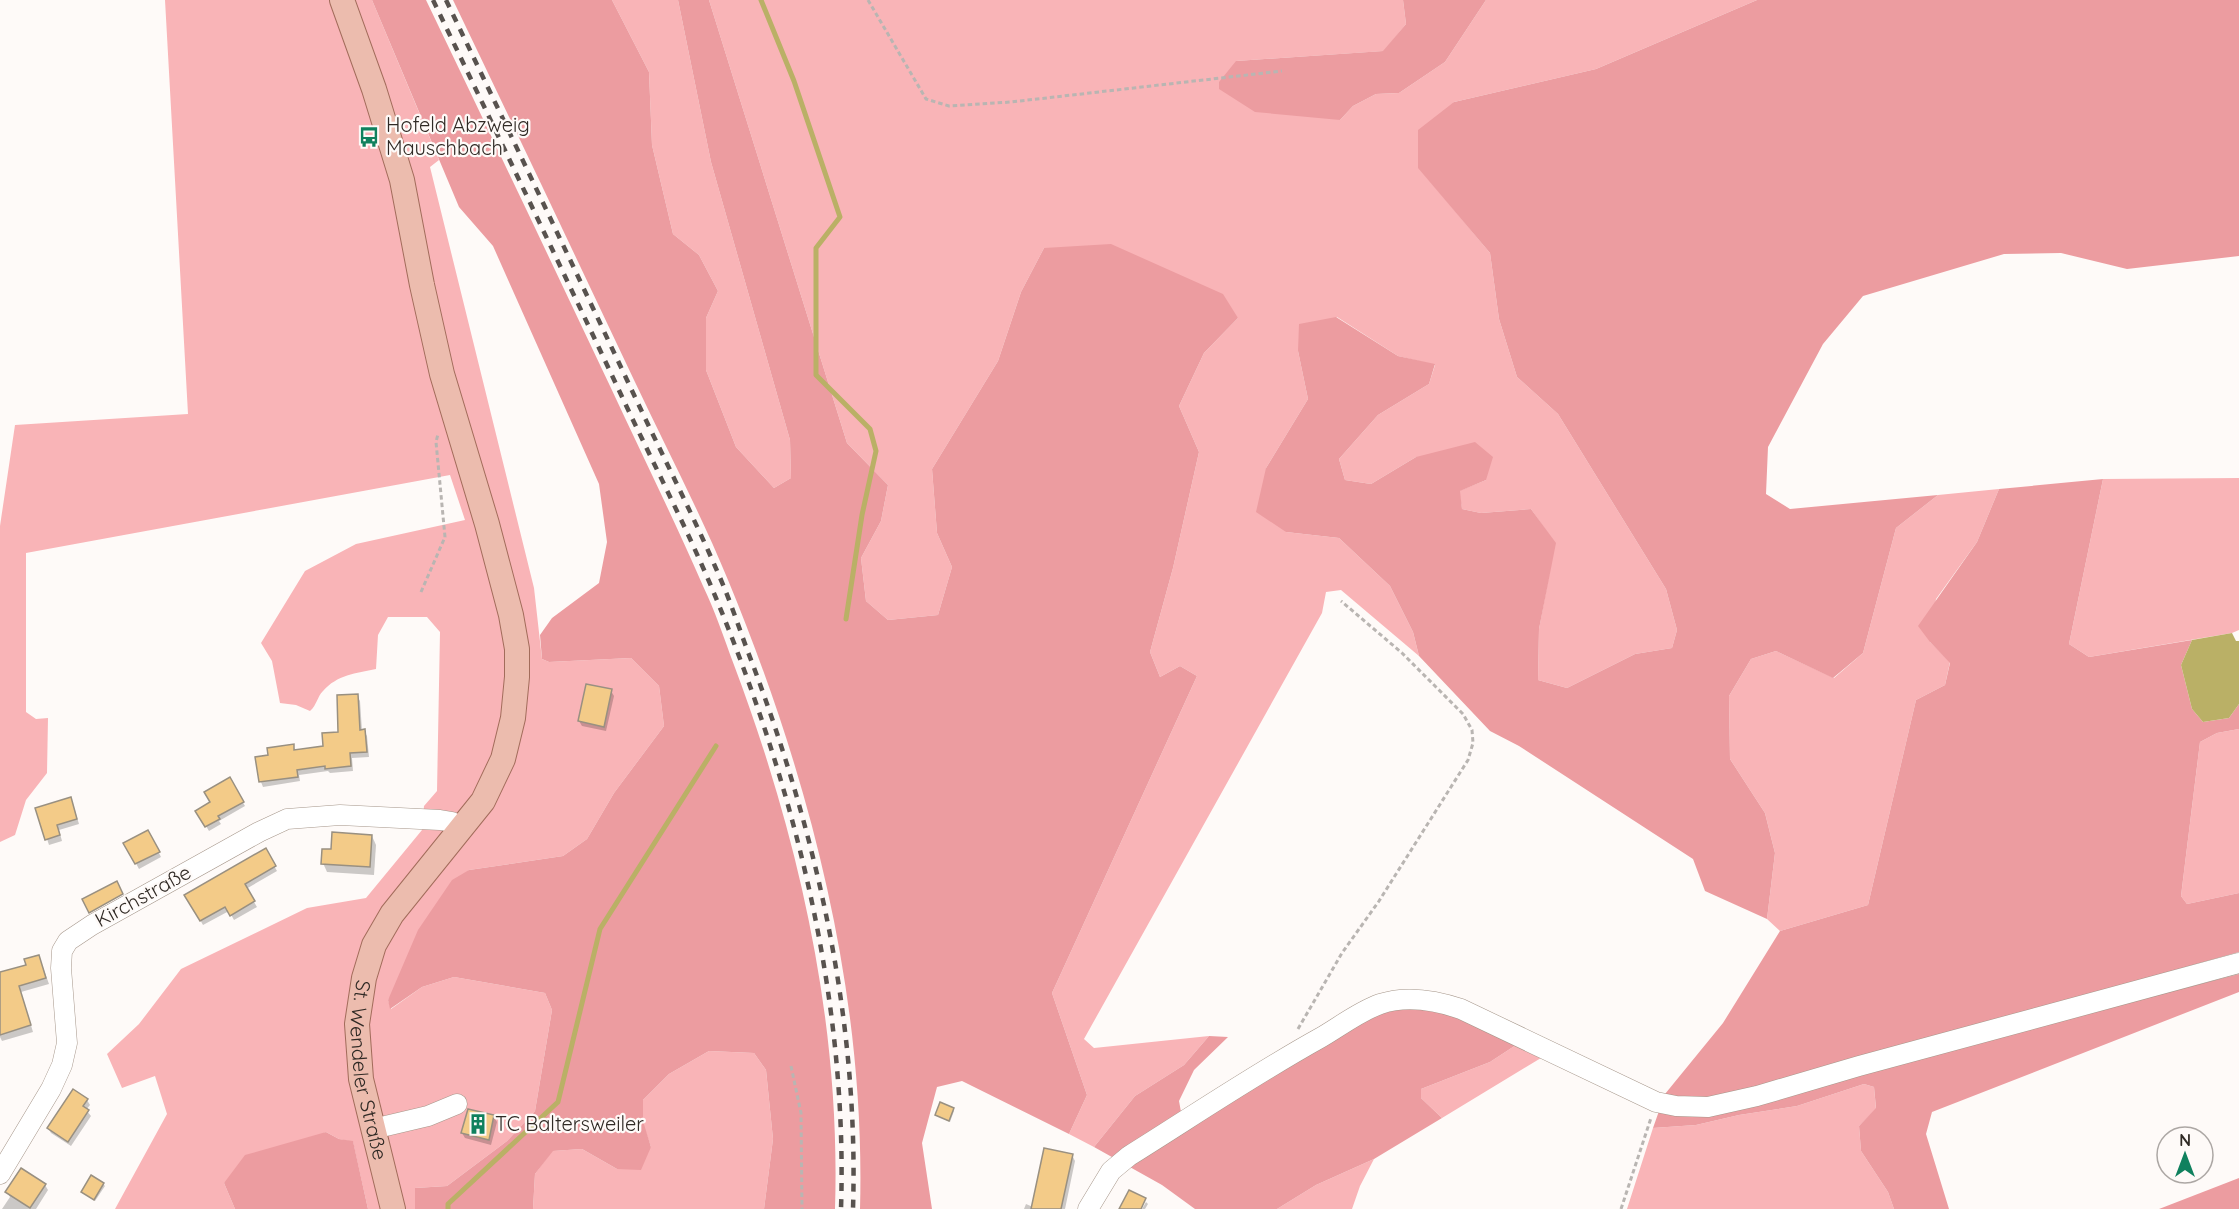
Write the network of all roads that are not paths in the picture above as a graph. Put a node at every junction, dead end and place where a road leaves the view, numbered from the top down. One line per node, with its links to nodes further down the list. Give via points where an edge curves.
1 (342, 0): 2 (main road, St. Wendeler Straße, via 375,88 402,180 442,374 487,524 517,649 513,718 503,759 483,801)
2 (462, 828): 5 (main road, St. Wendeler Straße, via 392,914 374,945 364,978 357,1024 361,1079); 6 (street, Kirchstraße, via 440,820 340,815 287,819 68,941 62,951 61,968 67,1043 62,1065)
3 (2239, 963): 8 (street, via 1708,1107 1656,1102 1442,1002 1396,1000 1379,1004 1289,1055 1129,1156 1111,1172)
4 (457, 1104): 5 (street, via 428,1116)
5 (373, 1129): 7 (main road, St. Wendeler Straße)
6 (0, 1174)
7 (393, 1209)
8 (1088, 1209)

